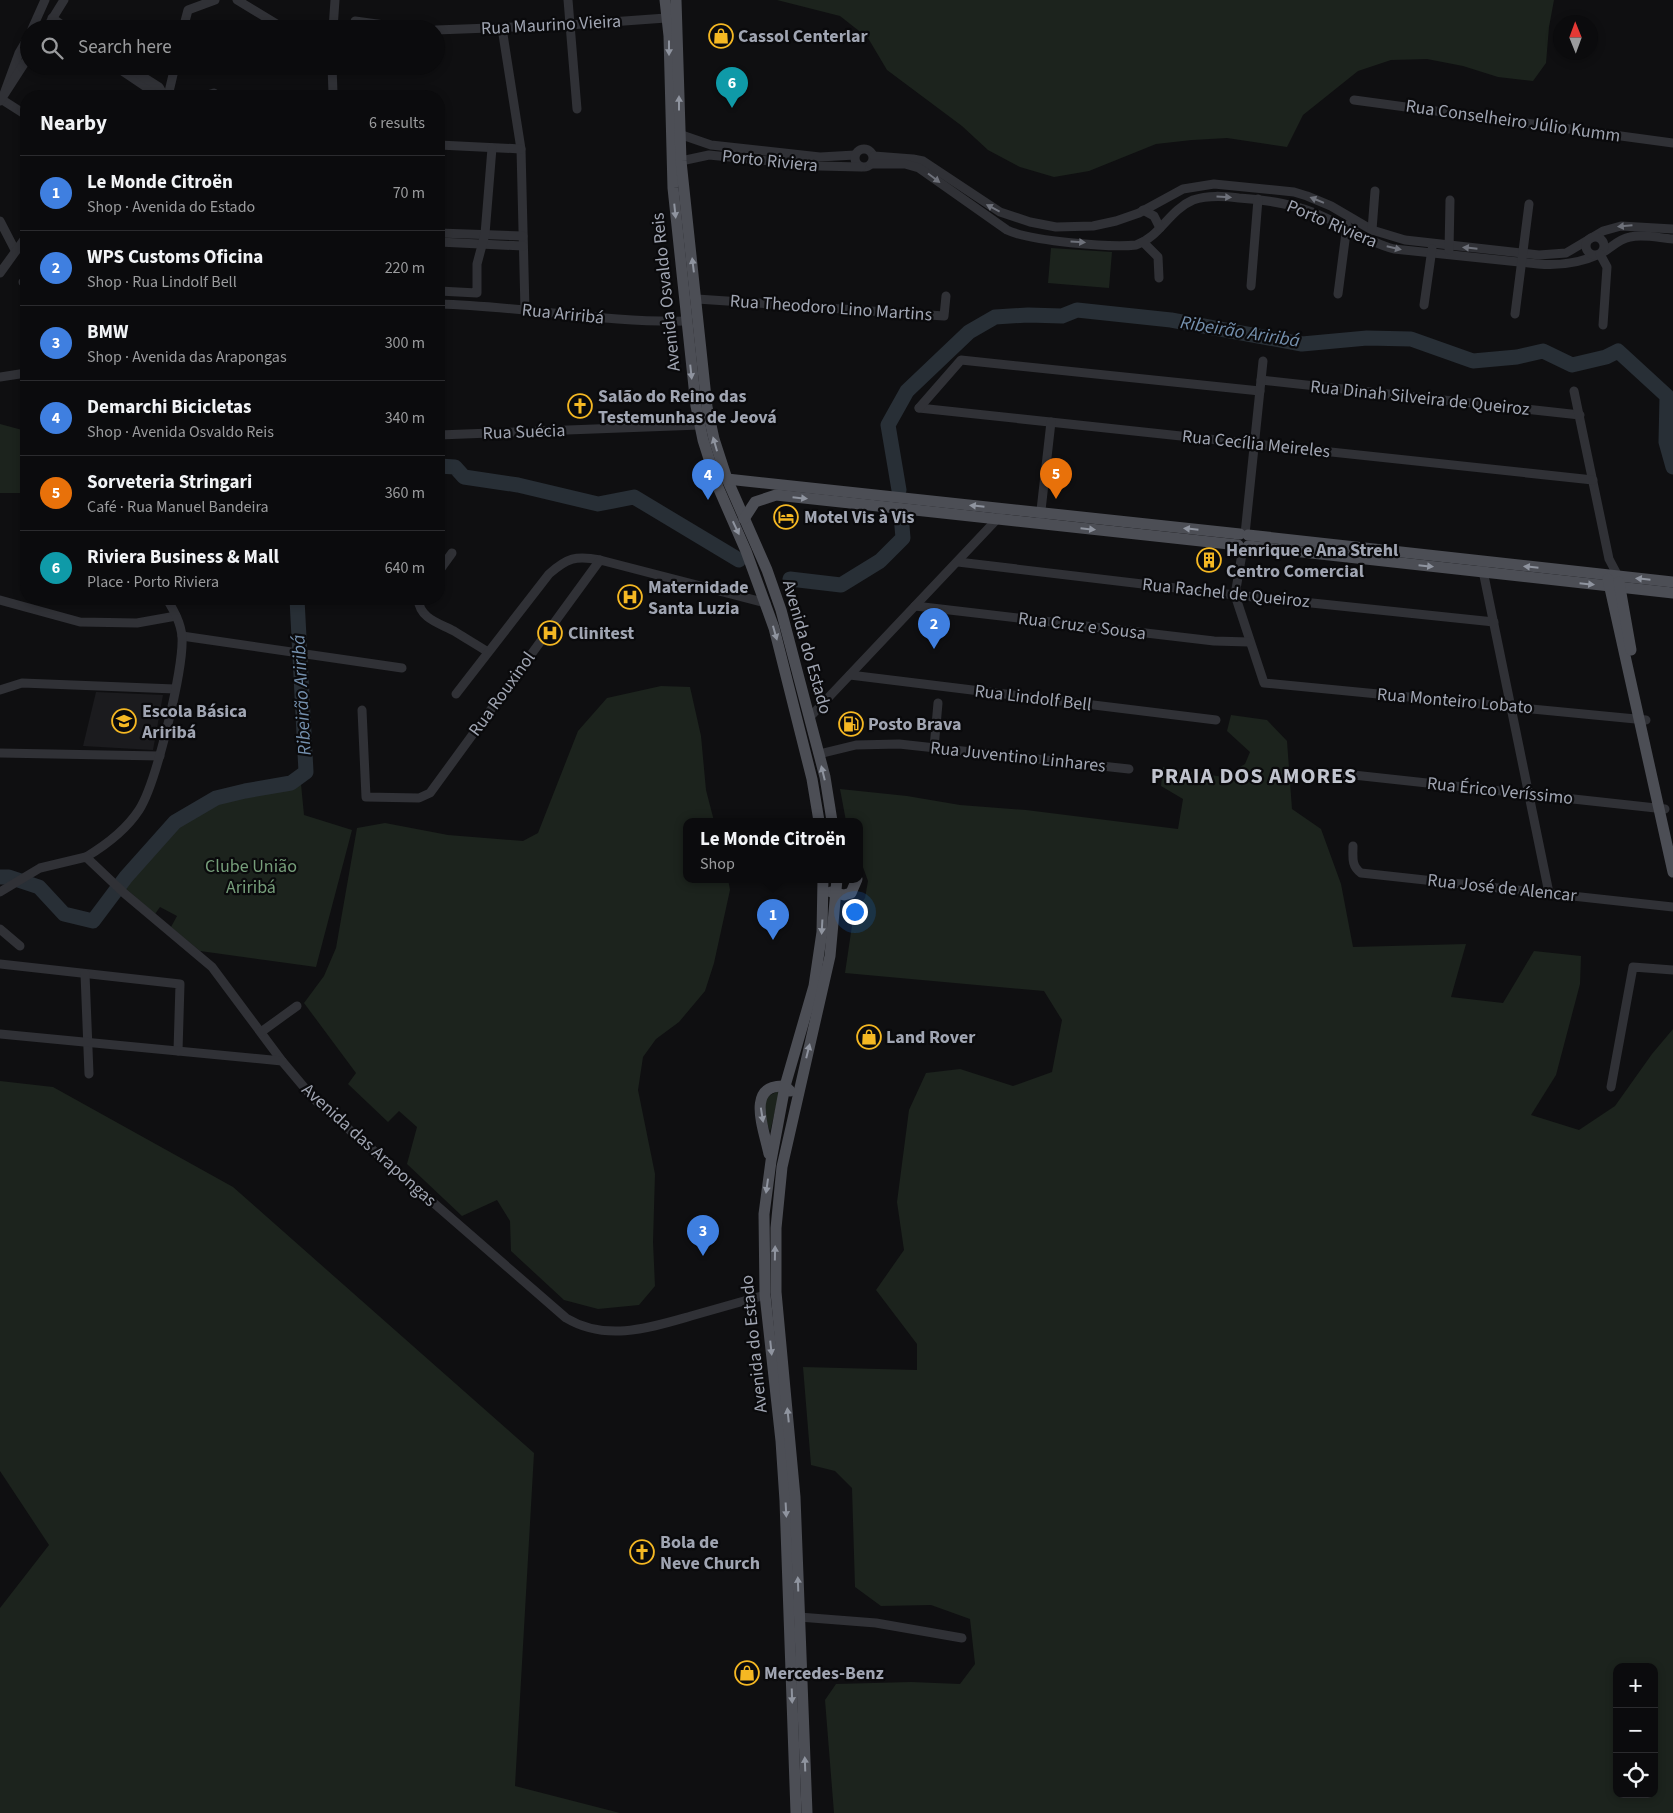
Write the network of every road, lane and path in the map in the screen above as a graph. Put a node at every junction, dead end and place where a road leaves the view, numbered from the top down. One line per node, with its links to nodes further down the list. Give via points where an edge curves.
1 (45, 0): 12 (street)
2 (64, 0): 13 (street)
3 (187, 0): 10 (street)
4 (215, 0): 10 (street)
5 (237, 0): 15 (street)
6 (335, 0): 16 (street)
7 (568, 0): 17 (street)
8 (665, 0): 11 (main road, Avenida Osvaldo Reis)
9 (676, 0): 34 (main road, Avenida Osvaldo Reis, one-way to 9)
10 (196, 6): 14 (street, via 188,10)
11 (666, 18): 17 (street, Rua Maurino Vieira); 91 (main road, Avenida Osvaldo Reis, one-way to 91, via 672,188)
12 (36, 20)
13 (54, 20)
14 (185, 20)
15 (269, 20)
16 (334, 20)
17 (569, 25): 18 (street, Rua Maurino Vieira); 32 (street)
18 (502, 28): 19 (street, Rua Maurino Vieira); 38 (street)
19 (445, 30)
20 (20, 55): 30 (street)
21 (20, 70): 30 (street)
22 (128, 75): 26 (street)
23 (140, 75): 27 (street)
24 (172, 75): 28 (street)
25 (332, 75): 29 (street)
26 (150, 90)
27 (161, 90)
28 (168, 90)
29 (333, 90)
30 (2, 98): 33 (street)
31 (1354, 100): 35 (street, Rua Conselheiro Júlio Kumm)
32 (577, 108)
33 (20, 111)
34 (679, 134): 39 (street, Porto Riviera); 43 (main road, Avenida Osvaldo Reis)
35 (1673, 143)
36 (445, 145): 37 (street)
37 (492, 148): 38 (street); 60 (street)
38 (521, 149): 61 (street)
39 (710, 150): 41 (street, Porto Riviera); 43 (street, Porto Riviera)
40 (856, 155): 41 (street, Porto Riviera); 42 (street, via 866,149 871,151); 44 (street, via 856,163)
41 (804, 160): 44 (street, Porto Riviera)
42 (873, 160): 44 (street, via 866,167); 50 (street, Porto Riviera, one-way to 42, via 988,206 923,161); 54 (street, one-way to 54, via 919,168)
43 (680, 161): 86 (main road, Avenida Osvaldo Reis, one-way to 43)
44 (861, 167)
45 (1375, 191): 58 (street)
46 (1258, 199): 55 (street, Porto Riviera, one-way to 46, via 1179,208 1201,198); 56 (street, Porto Riviera, via 1294,205); 82 (street)
47 (1450, 200): 72 (street)
48 (1529, 204): 75 (street)
49 (1144, 210): 51 (street, Porto Riviera, one-way to 49, via 1320,201 1294,192 1214,184 1183,189); 53 (street, Porto Riviera, via 1116,221 1087,227); 55 (street, via 1154,216)
50 (1010, 216): 53 (street, Porto Riviera); 54 (street, via 1009,222)
51 (1351, 218): 56 (street); 58 (street, Porto Riviera)
52 (0, 221): 73 (street)
53 (1026, 221): 62 (street, via 1022,226)
54 (1002, 227): 62 (street)
55 (1160, 228): 66 (street, Porto Riviera)
56 (1345, 229): 74 (street, Porto Riviera, one-way to 74, via 1384,246); 84 (street)
57 (1673, 229): 63 (street, Porto Riviera, one-way to 63, via 1621,226 1603,230)
58 (1372, 230): 69 (street, Porto Riviera)
59 (445, 233): 60 (street)
60 (486, 234): 61 (street); 67 (street)
61 (523, 236): 71 (street)
62 (1022, 236): 66 (street, one-way to 66, via 1131,245)
63 (1589, 238): 75 (street, Porto Riviera, via 1566,253 1548,256); 76 (street, via 1587,249 1590,253)
64 (1673, 239): 76 (street, Porto Riviera, via 1633,236 1622,239)
65 (445, 242): 67 (street)
66 (1143, 242): 81 (street, via 1158,257)
67 (482, 243): 70 (street); 79 (street)
68 (20, 244): 73 (street)
69 (1432, 244): 72 (street, Porto Riviera); 74 (street)
70 (492, 245): 71 (street); 79 (street)
71 (524, 246): 89 (street)
72 (1449, 246): 75 (street, Porto Riviera, one-way to 72); 77 (street)
73 (15, 250): 80 (street)
74 (1431, 254): 77 (street, Porto Riviera); 88 (street)
75 (1524, 254): 78 (street)
76 (1600, 254): 78 (street, Porto Riviera, via 1561,265); 92 (street, via 1607,267)
77 (1448, 255): 78 (street, Porto Riviera)
78 (1520, 263): 90 (street)
79 (477, 264): 83 (street, via 477,293)
80 (0, 272)
81 (1159, 278)
82 (1251, 286)
83 (445, 291)
84 (1338, 294)
85 (946, 296): 86 (street, Rua Theodoro Lino Martins, via 944,316)
86 (697, 299): 104 (main road, Avenida Osvaldo Reis, one-way to 86, via 707,407)
87 (445, 304): 89 (street, Rua Ariribá)
88 (1424, 306)
89 (525, 310): 91 (street, Rua Ariribá, via 624,320)
90 (1515, 314)
91 (687, 321): 101 (main road, Avenida Osvaldo Reis, one-way to 101)
92 (1603, 325)
93 (1263, 361): 96 (street)
94 (20, 374): 95 (street)
95 (0, 377)
96 (1261, 380): 97 (street); 99 (street, Rua Dinah Silveira de Queiroz)
97 (1260, 391): 100 (street, Rua Cecília Meireles, via 961,360 919,408); 103 (street)
98 (1574, 391): 99 (street)
99 (1580, 415): 105 (street)
100 (1051, 422): 103 (street, Rua Cecília Meireles); 109 (street)
101 (700, 425): 102 (street, Rua Suécia); 118 (main road, Avenida Osvaldo Reis, one-way to 118, via 718,487)
102 (445, 436)
103 (1254, 444): 105 (street, Rua Cecília Meireles); 112 (street)
104 (727, 479): 106 (main road); 110 (main road, Avenida Osvaldo Reis)
105 (1594, 480): 120 (street)
106 (776, 490): 107 (main road); 110 (main road, via 756,502)
107 (853, 498): 108 (main road, one-way to 107); 111 (main road)
108 (1005, 509): 109 (main road); 111 (street)
109 (1040, 518): 111 (main road); 112 (main road)
110 (744, 519): 119 (main road, Avenida Osvaldo Reis)
111 (998, 520): 115 (street)
112 (1243, 540): 117 (main road); 123 (street)
113 (452, 553): 116 (street)
114 (600, 560): 125 (street); 133 (street, via 583,557 562,562); 141 (street, Rua Rouxinol, via 430,793 419,798 366,797)
115 (958, 562): 123 (street, Rua Rachel de Queiroz); 128 (street)
116 (445, 563)
117 (1482, 567): 120 (main road); 130 (street)
118 (754, 570): 125 (main road, Avenida do Estado)
119 (767, 570): 142 (main road, Avenida do Estado, via 787,630)
120 (1614, 581): 121 (main road, one-way to 120); 122 (main road); 144 (main road)
121 (1673, 582)
122 (1673, 593)
123 (1235, 595): 130 (street, Rua Rachel de Queiroz); 132 (street)
124 (0, 600): 129 (street, via 80,622 137,623)
125 (766, 603): 153 (main road, Avenida do Estado, one-way to 153, via 812,779)
126 (170, 605): 129 (street)
127 (419, 605): 133 (street, via 434,623)
128 (915, 606): 132 (street, Rua Cruz e Sousa, via 1214,641); 135 (street)
129 (176, 616): 131 (street)
130 (1494, 622): 140 (street)
131 (182, 636): 134 (street); 136 (street, via 181,660)
132 (1249, 642): 140 (street, Rua Monteiro Lobato, via 1264,683)
133 (488, 652): 138 (street)
134 (402, 668)
135 (850, 675): 142 (street); 143 (street, Rua Lindolf Bell)
136 (174, 689): 137 (street, via 22,683); 148 (street)
137 (0, 690)
138 (456, 694)
139 (938, 702): 145 (street)
140 (1511, 705): 144 (street, Rua Monteiro Lobato); 151 (street)
141 (362, 710)
142 (809, 718): 147 (main road, Avenida do Estado)
143 (1216, 720)
144 (1642, 720): 152 (main road)
145 (934, 748): 147 (street, Rua Juventino Linhares, via 876,743); 149 (street, Rua Juventino Linhares)
146 (0, 753): 148 (street)
147 (818, 754): 154 (main road, Avenida do Estado, one-way to 147)
148 (160, 756): 157 (street, via 149,791 138,812 109,842)
149 (1129, 769)
150 (1336, 774): 151 (street, Rua Érico Veríssimo)
151 (1529, 794): 152 (street, Rua Érico Veríssimo); 163 (street)
152 (1662, 809): 155 (main road); 158 (main road)
153 (818, 818)
154 (833, 818)
155 (1673, 842)
156 (1353, 846): 163 (street, Rua José de Alencar, via 1353,864 1361,873)
157 (86, 858): 162 (street, via 48,865); 172 (street, Avenida das Arapongas, via 212,967)
158 (1673, 872)
159 (823, 883): 164 (main road); 178 (main road, Avenida do Estado, one-way to 178, via 822,932 814,986)
160 (837, 883): 164 (main road, Avenida do Estado)
161 (856, 883): 164 (main road, via 851,893)
162 (0, 892)
163 (1549, 893): 165 (street, Rua José de Alencar)
164 (836, 895): 180 (main road, Avenida do Estado, one-way to 164, via 824,989)
165 (1673, 907)
166 (0, 929): 167 (street)
167 (20, 946)
168 (0, 964): 170 (street)
169 (1673, 970): 179 (street, via 1633,967)
170 (85, 974): 174 (street); 175 (street, via 180,984)
171 (297, 1006): 172 (street)
172 (261, 1032): 176 (street, Avenida das Arapongas)
173 (0, 1034): 174 (street)
174 (86, 1042): 175 (street); 177 (street)
175 (178, 1051): 176 (street)
176 (282, 1061): 182 (street, Avenida das Arapongas, via 322,1107 576,1324 606,1332 636,1330)
177 (89, 1074)
178 (785, 1086): 180 (main road); 181 (main road, Avenida do Estado); 181 (main road, one-way to 181, via 772,1086 761,1096)
179 (1611, 1087)
180 (797, 1098): 183 (main road, Avenida do Estado, one-way to 180, via 793,1462 775,1265 777,1201)
181 (770, 1161): 182 (main road, Avenida do Estado, one-way to 182, via 764,1214)
182 (765, 1295): 185 (main road, Avenida do Estado, one-way to 185, via 785,1501)
183 (799, 1617): 184 (street, via 876,1623); 186 (main road, Avenida do Estado, one-way to 183)
184 (962, 1638)
185 (796, 1813)
186 (807, 1813)

